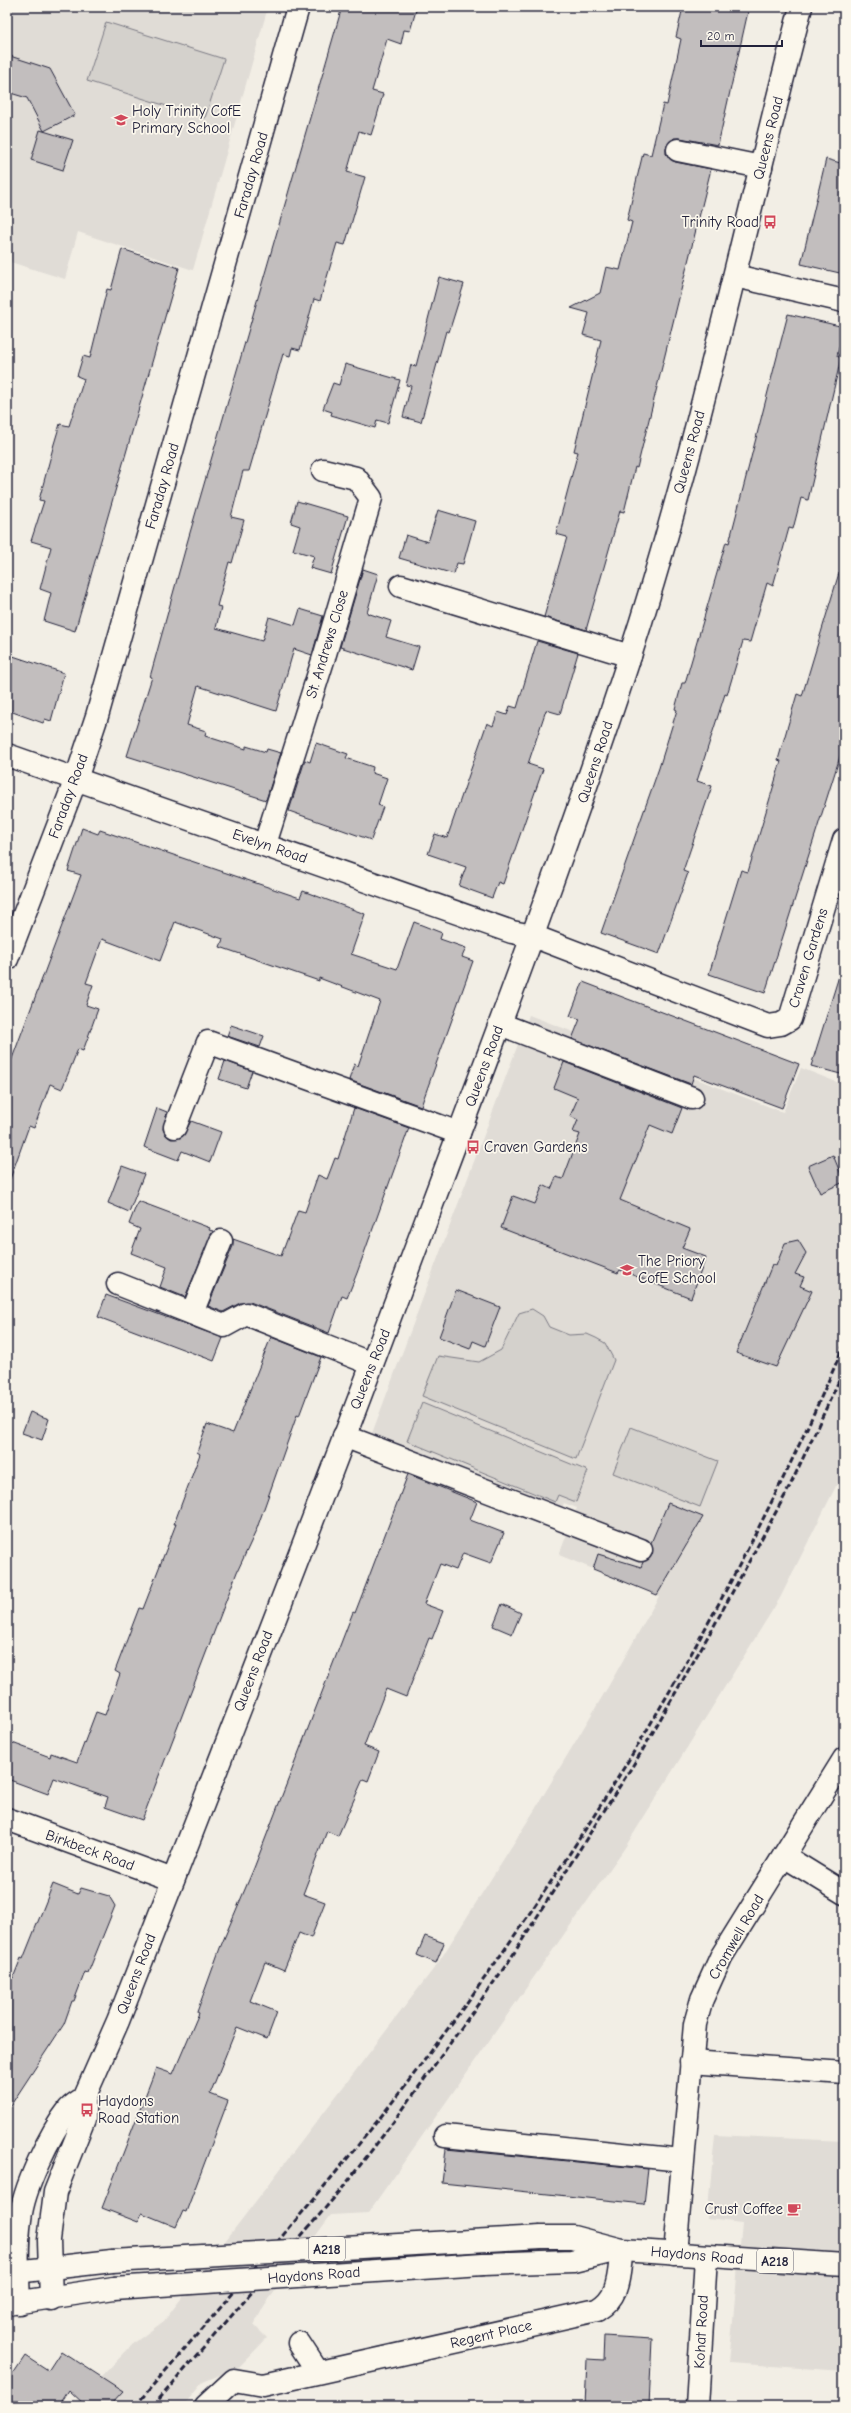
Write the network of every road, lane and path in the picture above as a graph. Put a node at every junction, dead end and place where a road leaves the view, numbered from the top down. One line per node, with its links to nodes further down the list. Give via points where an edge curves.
1 (298, 7): 11 (street, Faraday Road, via 97,716)
2 (801, 7): 4 (street, Queens Road)
3 (678, 150): 4 (street)
4 (761, 167): 5 (street, Queens Road)
5 (735, 276): 6 (street); 9 (street, Queens Road, via 687,460)
6 (844, 301)
7 (323, 470): 13 (street, St. Andrews Close, via 356,478 371,498)
8 (401, 586): 9 (street)
9 (630, 656): 14 (street, Queens Road, via 593,770)
10 (7, 755): 11 (street, Evelyn Road)
11 (76, 779): 13 (street, Evelyn Road); 15 (street, Faraday Road)
12 (844, 840): 14 (street, Craven Gardens, via 790,1019 781,1024 768,1026)
13 (265, 844): 14 (street, Evelyn Road, via 512,932)
14 (533, 936): 16 (street, Queens Road)
15 (7, 959)
16 (500, 1024): 17 (street); 19 (street, Queens Road)
17 (692, 1098)
18 (175, 1127): 19 (street, via 208,1042)
19 (459, 1133): 23 (street, Queens Road)
20 (221, 1240): 22 (street)
21 (118, 1284): 22 (street)
22 (192, 1313): 23 (street, via 224,1326 246,1314)
23 (372, 1364): 24 (street, Queens Road)
24 (344, 1436): 25 (street); 29 (street, Queens Road)
25 (641, 1550)
26 (844, 1758): 28 (street, Cromwell Road)
27 (7, 1819): 29 (street, Birkbeck Road)
28 (784, 1856): 30 (street); 31 (street, Cromwell Road, via 721,1957 705,1992 695,2024)
29 (173, 1880): 33 (street, Queens Road, via 118,2021)
30 (844, 1893)
31 (691, 2062): 32 (street); 35 (street, Cromwell Road)
32 (844, 2073)
33 (84, 2098): 40 (street, Queens Road, via 84,2119 55,2192 49,2233); 41 (street, Queens Road, via 70,2108 39,2162 20,2220)
34 (444, 2136): 35 (street)
35 (682, 2160): 37 (street, Cromwell Road)
36 (622, 2250): 37 (street, Haydons Road / A218); 40 (street, Haydons Road / A218, bridge, via 573,2237 542,2237 112,2261); 42 (street, Haydons Road / A218, bridge, via 573,2261 541,2264 484,2264 114,2288); 45 (street, Regent Place, via 614,2296 608,2304 597,2310)
37 (675, 2254): 38 (street, Haydons Road / A218)
38 (706, 2257): 39 (street, Haydons Road / A218); 47 (street, Kohat Road)
39 (844, 2265)
40 (51, 2267): 41 (street, Haydons Road / A218); 42 (street, Queens Road)
41 (12, 2272): 43 (street, Queens Road)
42 (51, 2299): 43 (street, Haydons Road / A218)
43 (13, 2303)
44 (300, 2343): 45 (street)
45 (318, 2372): 46 (street, Regent Place, via 263,2385 234,2380)
46 (206, 2406)
47 (697, 2406)

